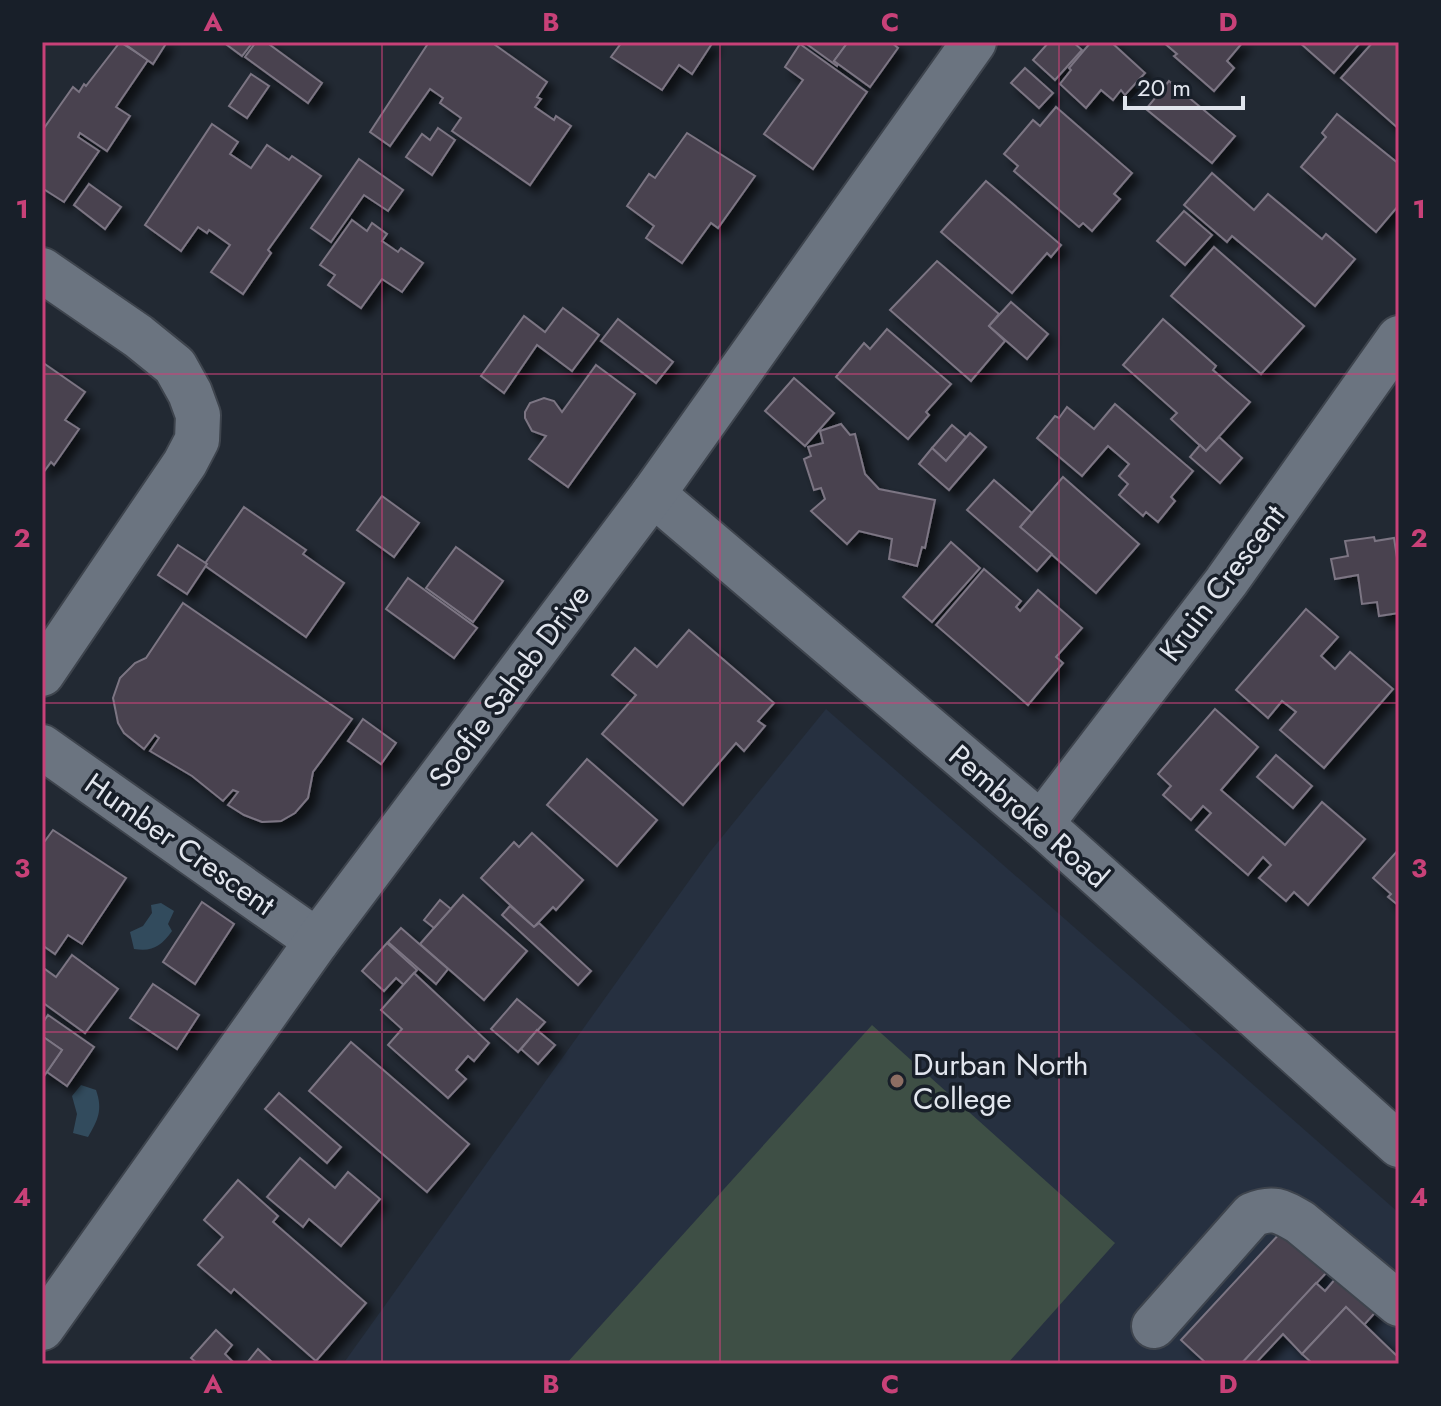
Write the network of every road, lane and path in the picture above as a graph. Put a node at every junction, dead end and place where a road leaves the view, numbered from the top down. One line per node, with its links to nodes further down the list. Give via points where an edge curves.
1 (974, 42): 4 (street, Soofie Saheb Drive)
2 (42, 270): 5 (street, via 175,366 198,415 197,440 185,463)
3 (1399, 338): 7 (street, Kruin Crescent, via 1226,582)
4 (653, 494): 7 (street, Pembroke Road); 8 (street, Soofie Saheb Drive)
5 (42, 674)
6 (42, 747): 8 (street, Humber Crescent)
7 (1041, 824): 9 (street, Pembroke Road)
8 (317, 941): 12 (street, Soofie Saheb Drive)
9 (1394, 1131)
10 (1399, 1304): 11 (street, via 1300,1222 1267,1209 1252,1215)
11 (1154, 1326)
12 (42, 1328)

